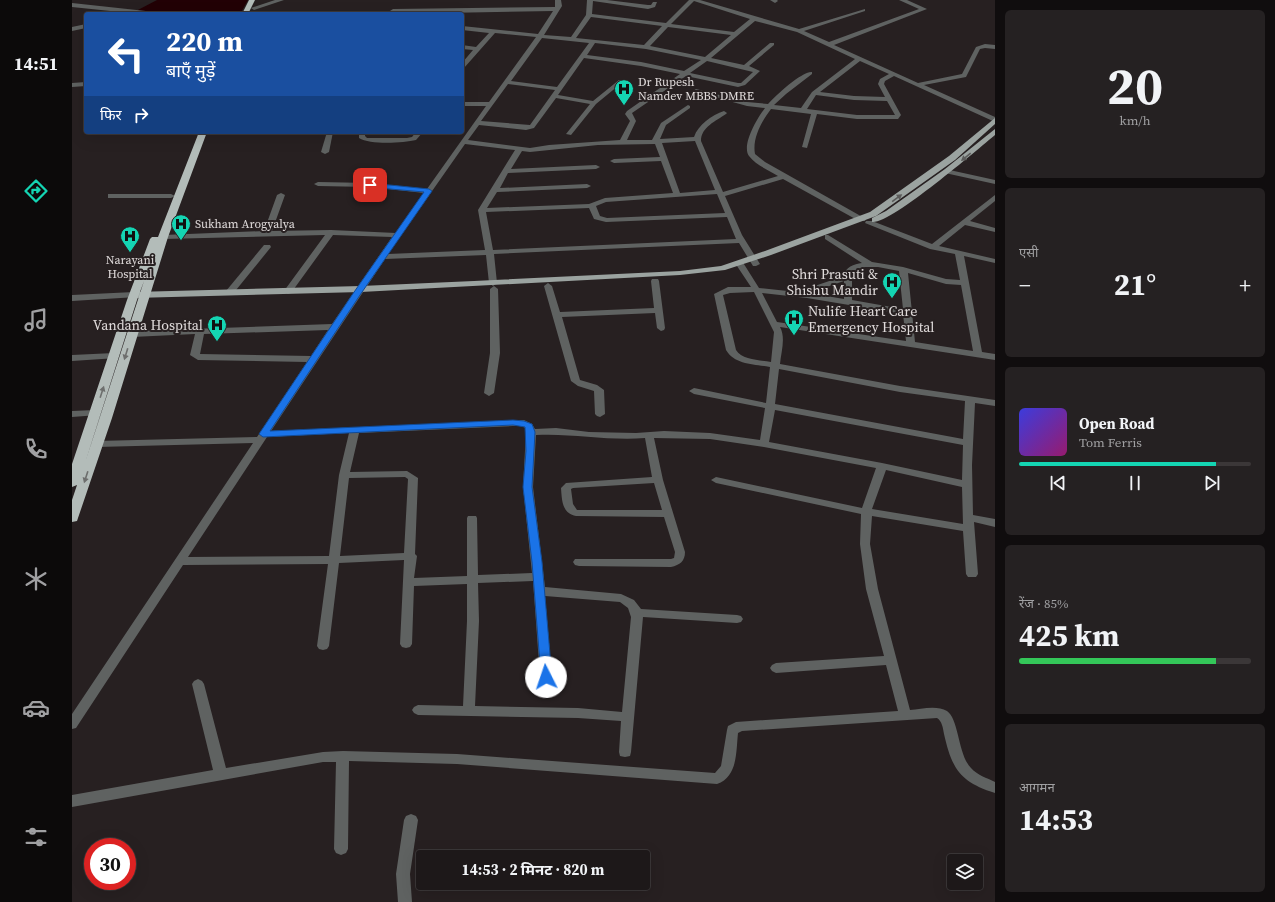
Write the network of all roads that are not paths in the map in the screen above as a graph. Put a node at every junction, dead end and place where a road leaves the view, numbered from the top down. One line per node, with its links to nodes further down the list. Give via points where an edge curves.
1 (252, 0): 15 (highway)
2 (259, 0): 13 (highway)
3 (281, 0): 13 (street)
4 (590, 0): 17 (street)
5 (594, 0): 9 (street, via 648,7)
6 (692, 0): 19 (street)
7 (695, 0): 18 (street)
8 (902, 0): 30 (street, via 924,9)
9 (655, 3)
10 (72, 5): 14 (street)
11 (558, 5): 16 (street, via 461,7); 26 (street)
12 (863, 10): 23 (street)
13 (253, 11)
14 (120, 12)
15 (246, 12)
16 (393, 12)
17 (589, 15): 19 (street); 27 (street)
18 (755, 18): 23 (street); 25 (street)
19 (666, 25): 25 (street); 32 (street)
20 (84, 26): 22 (street)
21 (464, 28): 24 (street)
22 (72, 29)
23 (799, 31): 30 (street)
24 (493, 32): 26 (street); 34 (street)
25 (735, 34): 36 (street)
26 (539, 37): 27 (street); 44 (street)
27 (572, 40): 28 (street)
28 (592, 43): 32 (street); 35 (street)
29 (772, 44): 39 (street)
30 (830, 44): 37 (street)
31 (464, 47): 34 (street)
32 (646, 47): 36 (street)
33 (995, 47): 47 (street, via 978,48 964,76)
34 (477, 49): 38 (street)
35 (582, 56): 40 (street); 48 (street)
36 (706, 59): 39 (street); 40 (street)
37 (858, 59): 42 (street); 50 (street)
38 (464, 65)
39 (746, 67): 40 (street, via 757,71 741,85)
40 (687, 73): 73 (street, via 629,112 633,121)
41 (810, 73): 56 (street, via 799,79)
42 (892, 74): 47 (street); 52 (street, via 881,82)
43 (621, 81): 53 (street)
44 (506, 82): 48 (street); 55 (street)
45 (84, 84): 46 (street)
46 (72, 85)
47 (915, 85): 61 (street)
48 (558, 88): 51 (street)
49 (696, 91): 56 (street, via 740,103)
50 (814, 93): 52 (street); 58 (street)
51 (555, 96): 53 (street); 62 (street, via 530,128)
52 (889, 99): 59 (street, via 898,117 857,117)
53 (594, 103): 69 (street)
54 (464, 104): 55 (street)
55 (490, 104): 62 (street)
56 (768, 106): 58 (street); 83 (street, via 756,127 751,151 757,161)
57 (688, 107): 72 (street, via 664,124)
58 (804, 110): 59 (street)
59 (815, 111): 74 (street)
60 (724, 113): 70 (street, via 700,130)
61 (995, 120): 98 (main road, one-way to 61, via 952,158)
62 (476, 123): 71 (street)
63 (995, 131): 82 (main road, one-way to 82)
64 (194, 134): 79 (highway)
65 (203, 134): 79 (highway)
66 (330, 134): 76 (street)
67 (362, 134): 68 (street, via 362,138 366,140 407,140 414,139)
68 (418, 134)
69 (569, 134)
70 (697, 139): 72 (street); 89 (street)
71 (463, 142): 75 (street); 88 (street)
72 (656, 142): 73 (street); 77 (street)
73 (622, 143): 75 (street)
74 (804, 147)
75 (518, 150): 81 (street)
76 (325, 152)
77 (665, 159): 78 (street); 90 (street)
78 (614, 162)
79 (186, 167): 92 (highway); 104 (highway)
80 (596, 167): 81 (street)
81 (505, 171): 87 (street)
82 (948, 171): 84 (street); 98 (main road, via 889,213)
83 (784, 176): 89 (street); 98 (street)
84 (995, 182)
85 (318, 184): 88 (street, via 370,185)
86 (587, 186): 87 (street)
87 (494, 190): 96 (street)
88 (429, 191): 103 (street)
89 (720, 193): 90 (street); 97 (street)
90 (677, 195): 95 (street, via 605,200)
91 (111, 196): 92 (street)
92 (171, 196): 128 (highway)
93 (281, 196): 102 (street)
94 (993, 200): 99 (street)
95 (592, 206): 96 (street); 97 (street, via 597,217 606,220)
96 (482, 210): 109 (street)
97 (730, 216): 106 (street)
98 (866, 221): 105 (main road); 108 (street); 112 (main road)
99 (963, 222): 100 (street); 108 (street)
100 (995, 230)
101 (331, 232): 102 (street); 103 (street); 123 (street)
102 (267, 234): 104 (street)
103 (398, 235): 111 (street)
104 (163, 237): 128 (highway)
105 (828, 237): 112 (main road); 114 (street)
106 (741, 241): 109 (street); 112 (street)
107 (267, 247): 125 (street)
108 (933, 247): 110 (street)
109 (490, 252): 111 (street); 120 (street)
110 (959, 253): 113 (street); 119 (street)
111 (383, 257): 124 (street)
112 (754, 261): 115 (main road)
113 (995, 261)
114 (870, 264): 116 (street); 117 (street, via 850,269)
115 (740, 266): 118 (main road, via 711,277); 120 (main road, via 691,273); 122 (street)
116 (903, 269): 119 (street, via 942,281); 131 (street)
117 (848, 277): 126 (street); 129 (street)
118 (655, 281): 121 (main road); 130 (street)
119 (964, 283): 139 (street)
120 (494, 286): 121 (main road); 124 (main road); 146 (street, via 495,352)
121 (548, 286): 132 (street)
122 (756, 289): 126 (street); 133 (street); 144 (street, via 722,290 718,292 718,297 732,353 746,361)
123 (288, 291): 124 (main road); 125 (main road)
124 (358, 292): 128 (main road); 134 (street)
125 (228, 293): 128 (main road)
126 (797, 295): 129 (street)
127 (72, 298): 128 (street)
128 (139, 298): 137 (highway); 140 (highway)
129 (848, 302): 131 (street)
130 (658, 310): 132 (street); 135 (street)
131 (907, 312): 138 (street)
132 (556, 315): 151 (street, via 576,381 580,385 595,386 599,390)
133 (775, 324): 138 (street); 144 (street, via 778,337)
134 (335, 327): 136 (street); 143 (street)
135 (661, 328)
136 (200, 332): 137 (street); 143 (street, via 195,354 198,358)
137 (132, 334): 152 (highway, one-way to 152)
138 (910, 344): 139 (street)
139 (978, 355): 141 (street)
140 (114, 356): 142 (street); 152 (highway, one-way to 140)
141 (995, 357)
142 (72, 358)
143 (314, 359): 156 (street)
144 (774, 366): 147 (street); 149 (street)
145 (694, 391): 149 (street)
146 (488, 393)
147 (970, 400): 148 (street); 157 (street)
148 (995, 403)
149 (770, 407): 157 (street); 159 (street)
150 (72, 414): 152 (street)
151 (600, 414)
152 (98, 417): 158 (highway); 164 (highway)
153 (355, 430): 154 (street, via 521,423 529,426); 156 (street); 161 (street)
154 (531, 432): 155 (street); 177 (street, via 528,487)
155 (649, 435): 159 (street, via 699,435); 162 (street)
156 (261, 437): 158 (street); 174 (street)
157 (967, 442): 165 (street)
158 (97, 444): 168 (highway, one-way to 168)
159 (764, 444): 160 (street)
160 (882, 466): 165 (street); 166 (street)
161 (344, 475): 172 (street, via 407,474 412,477 414,480); 173 (street)
162 (658, 480): 167 (street); 167 (street, via 570,485 566,488 569,508 576,514)
163 (716, 480): 166 (street)
164 (72, 483)
165 (968, 486): 170 (street)
166 (867, 512): 170 (street); 185 (street, via 865,544)
167 (668, 514): 175 (street, via 680,552 676,562)
168 (72, 518)
169 (472, 518): 178 (street)
170 (968, 523): 171 (street); 176 (street)
171 (995, 523)
172 (411, 556): 173 (street); 179 (street)
173 (333, 560): 174 (street); 184 (street)
174 (179, 561): 193 (street)
175 (579, 562)
176 (972, 574)
177 (538, 577): 178 (street); 180 (street)
178 (473, 579): 179 (street); 190 (street)
179 (410, 582): 183 (street)
180 (540, 591): 181 (street, via 621,598 631,603); 187 (street)
181 (637, 613): 182 (street); 192 (street)
182 (737, 619)
183 (406, 644)
184 (323, 646)
185 (891, 660): 186 (street); 191 (street)
186 (776, 668)
187 (546, 677)
188 (198, 684): 196 (street)
189 (418, 710): 190 (street)
190 (469, 710): 192 (street)
191 (905, 715): 195 (street, via 740,726 732,733 726,771 717,779 450,758); 197 (street, via 937,713 943,716 947,720 961,766 970,775)
192 (628, 717): 194 (street)
193 (72, 724)
194 (625, 752)
195 (343, 756): 196 (street); 200 (street)
196 (221, 774): 198 (street)
197 (995, 788)
198 (72, 801)
199 (411, 820): 201 (street, via 402,874)
200 (341, 849)
201 (405, 902)

